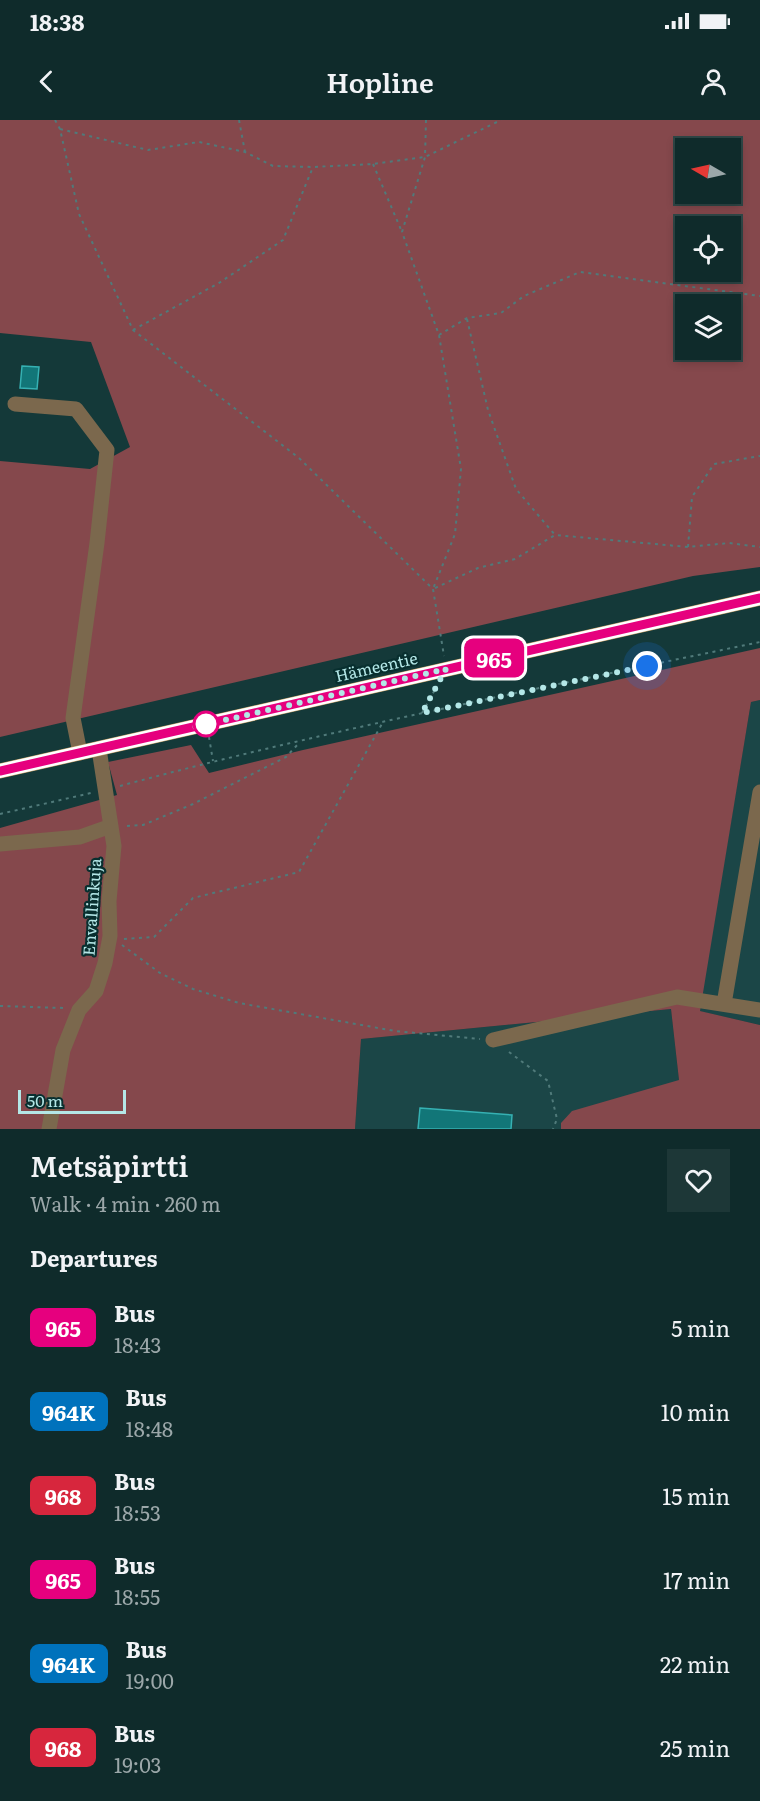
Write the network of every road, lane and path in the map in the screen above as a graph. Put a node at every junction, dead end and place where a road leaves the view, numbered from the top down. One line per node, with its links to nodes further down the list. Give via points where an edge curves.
1 (55, 120): 5 (path)
2 (239, 120): 6 (path)
3 (426, 120): 7 (path)
4 (501, 120): 7 (path)
5 (60, 129): 6 (path, via 148,150 199,142); 13 (path, via 79,214)
6 (245, 152): 9 (path, via 273,166)
7 (425, 157): 8 (path); 10 (path)
8 (373, 164): 9 (path); 10 (path)
9 (313, 167): 13 (path, via 283,240 219,283)
10 (402, 232): 14 (path)
11 (760, 296): 12 (path, via 580,272 524,297 501,314)
12 (467, 318): 14 (path); 17 (path, via 488,410 516,489)
13 (133, 330): 20 (path, via 299,458)
14 (440, 335): 20 (path, via 461,469 455,534)
15 (15, 404): 29 (street, via 76,409 107,450 73,717)
16 (760, 456): 18 (path, via 714,464 692,497)
17 (555, 535): 18 (path); 20 (path, via 515,559 478,568)
18 (688, 547): 19 (path, via 729,543)
19 (760, 547)
20 (433, 589): 23 (path)
21 (760, 598): 23 (main road, Hämeentie)
22 (760, 642): 24 (path)
23 (446, 669): 24 (path); 28 (main road, Hämeentie)
24 (422, 713): 25 (path)
25 (383, 723): 27 (path); 41 (path, via 299,872 193,898 154,937 114,939 160,973 193,989 239,1003 395,1032)
26 (208, 736): 30 (path)
27 (300, 742): 30 (path); 35 (path, via 286,757 193,804 142,825)
28 (99, 749): 29 (main road, Hämeentie); 32 (street, Envallinkuja)
29 (80, 753): 31 (main road, Hämeentie)
30 (213, 761): 32 (path)
31 (0, 771)
32 (106, 789): 34 (path); 35 (street, Envallinkuja)
33 (760, 792): 37 (street)
34 (0, 814)
35 (111, 826): 36 (street, via 80,837); 39 (street, Envallinkuja, via 114,846 110,936 96,991)
36 (0, 844)
37 (724, 1004): 40 (street); 41 (street, via 677,997)
38 (0, 1006): 39 (path)
39 (79, 1010): 42 (street, Envallinkuja, via 63,1050)
40 (760, 1010)
41 (493, 1040): 43 (path, via 548,1081 557,1119)
42 (49, 1129)
43 (553, 1129)

